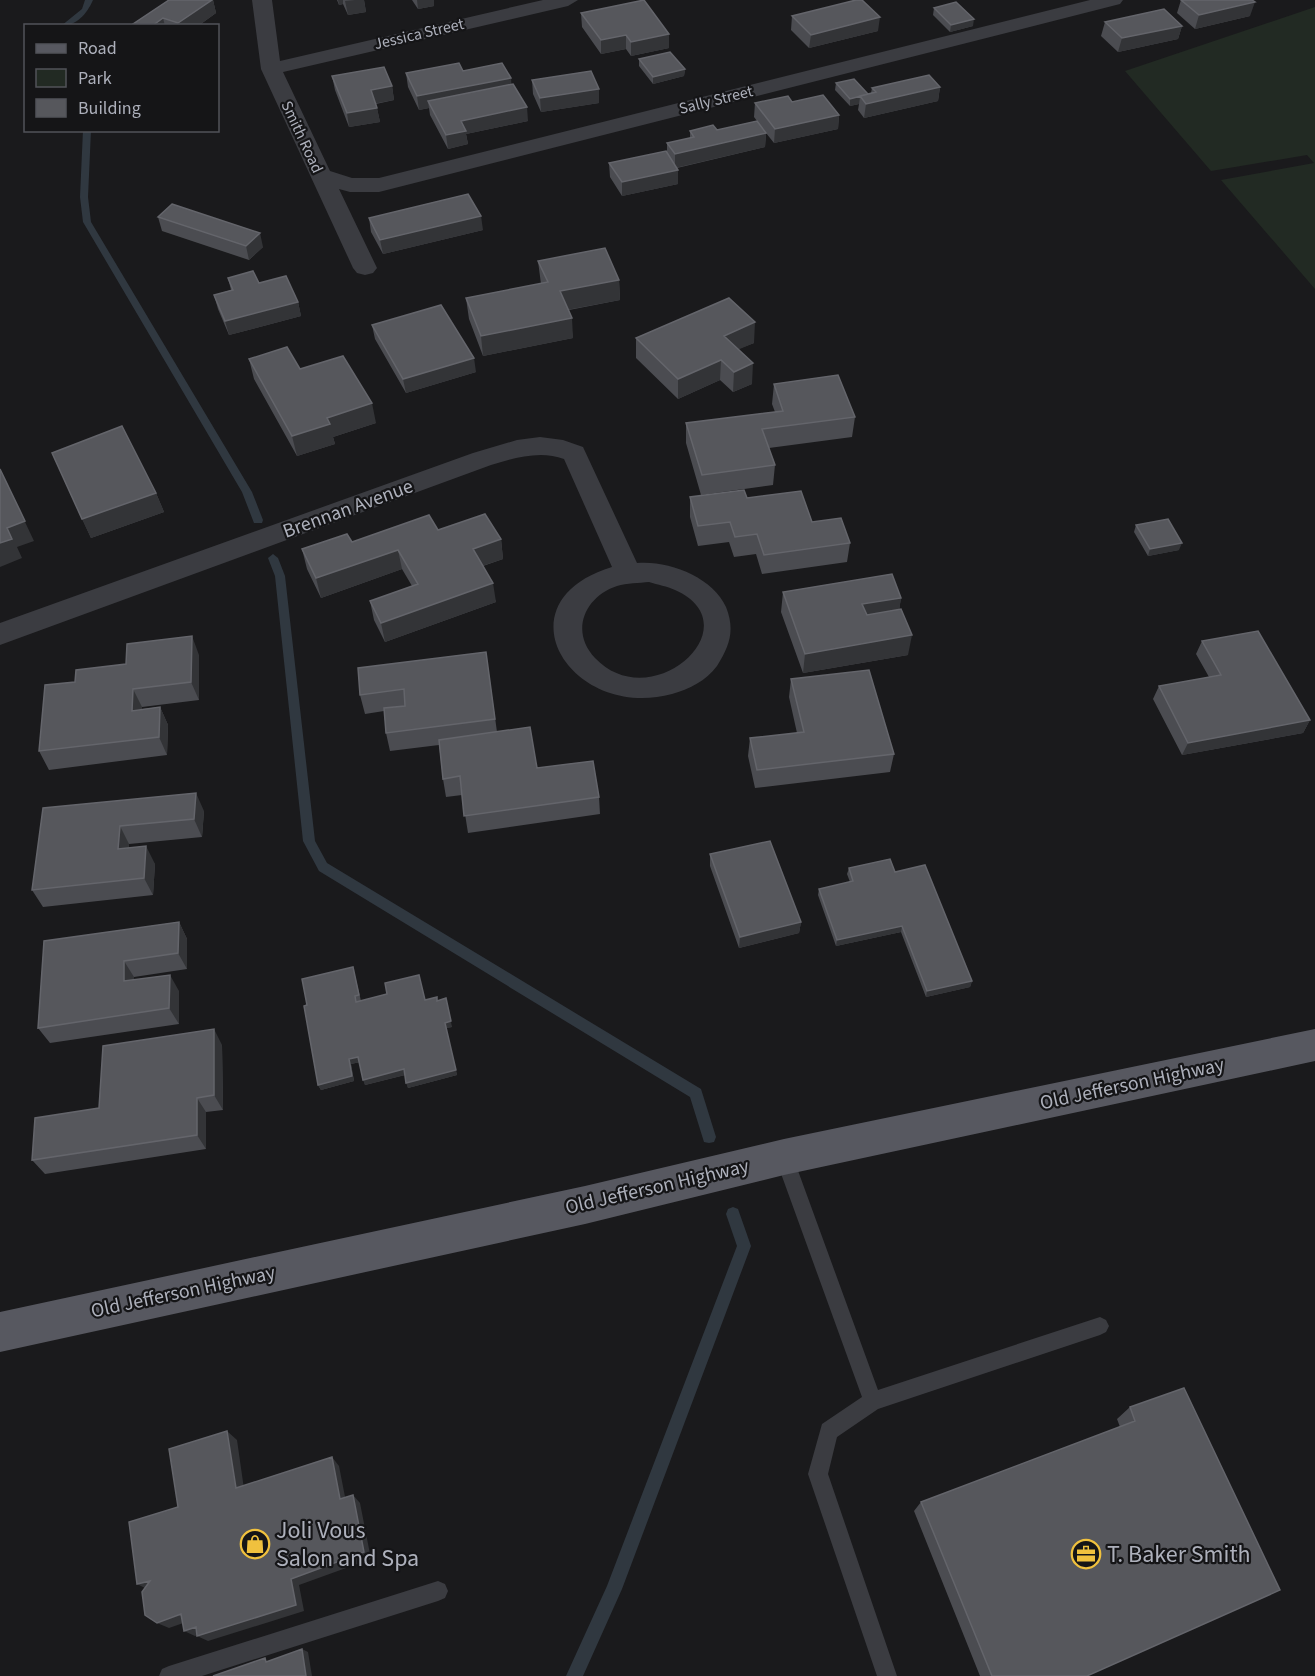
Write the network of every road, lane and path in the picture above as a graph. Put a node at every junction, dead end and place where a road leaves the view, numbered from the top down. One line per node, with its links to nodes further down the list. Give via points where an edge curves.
1 (262, 0): 4 (street, Smith Road)
2 (568, 0): 4 (street, Jessica Street)
3 (1113, 0): 5 (street, Sally Street, via 379,185 350,185)
4 (271, 69): 5 (street, Smith Road)
5 (320, 175): 6 (street, Smith Road)
6 (364, 268)
7 (628, 573): 7 (street, via 593,586 572,608 566,634 578,660 603,679 638,687 678,681 696,671 718,642 719,625 714,609 689,583 670,575); 8 (street, Brennan Avenue, via 574,453 546,445 482,459)
8 (0, 634)
9 (1315, 1046): 10 (main road, Old Jefferson Highway)
10 (784, 1157): 12 (main road, Old Jefferson Highway); 13 (lane)
11 (1100, 1326): 13 (lane)
12 (0, 1332)
13 (873, 1401): 16 (lane, via 829,1431 818,1474)
14 (438, 1591): 15 (lane)
15 (169, 1676)
16 (886, 1676)

